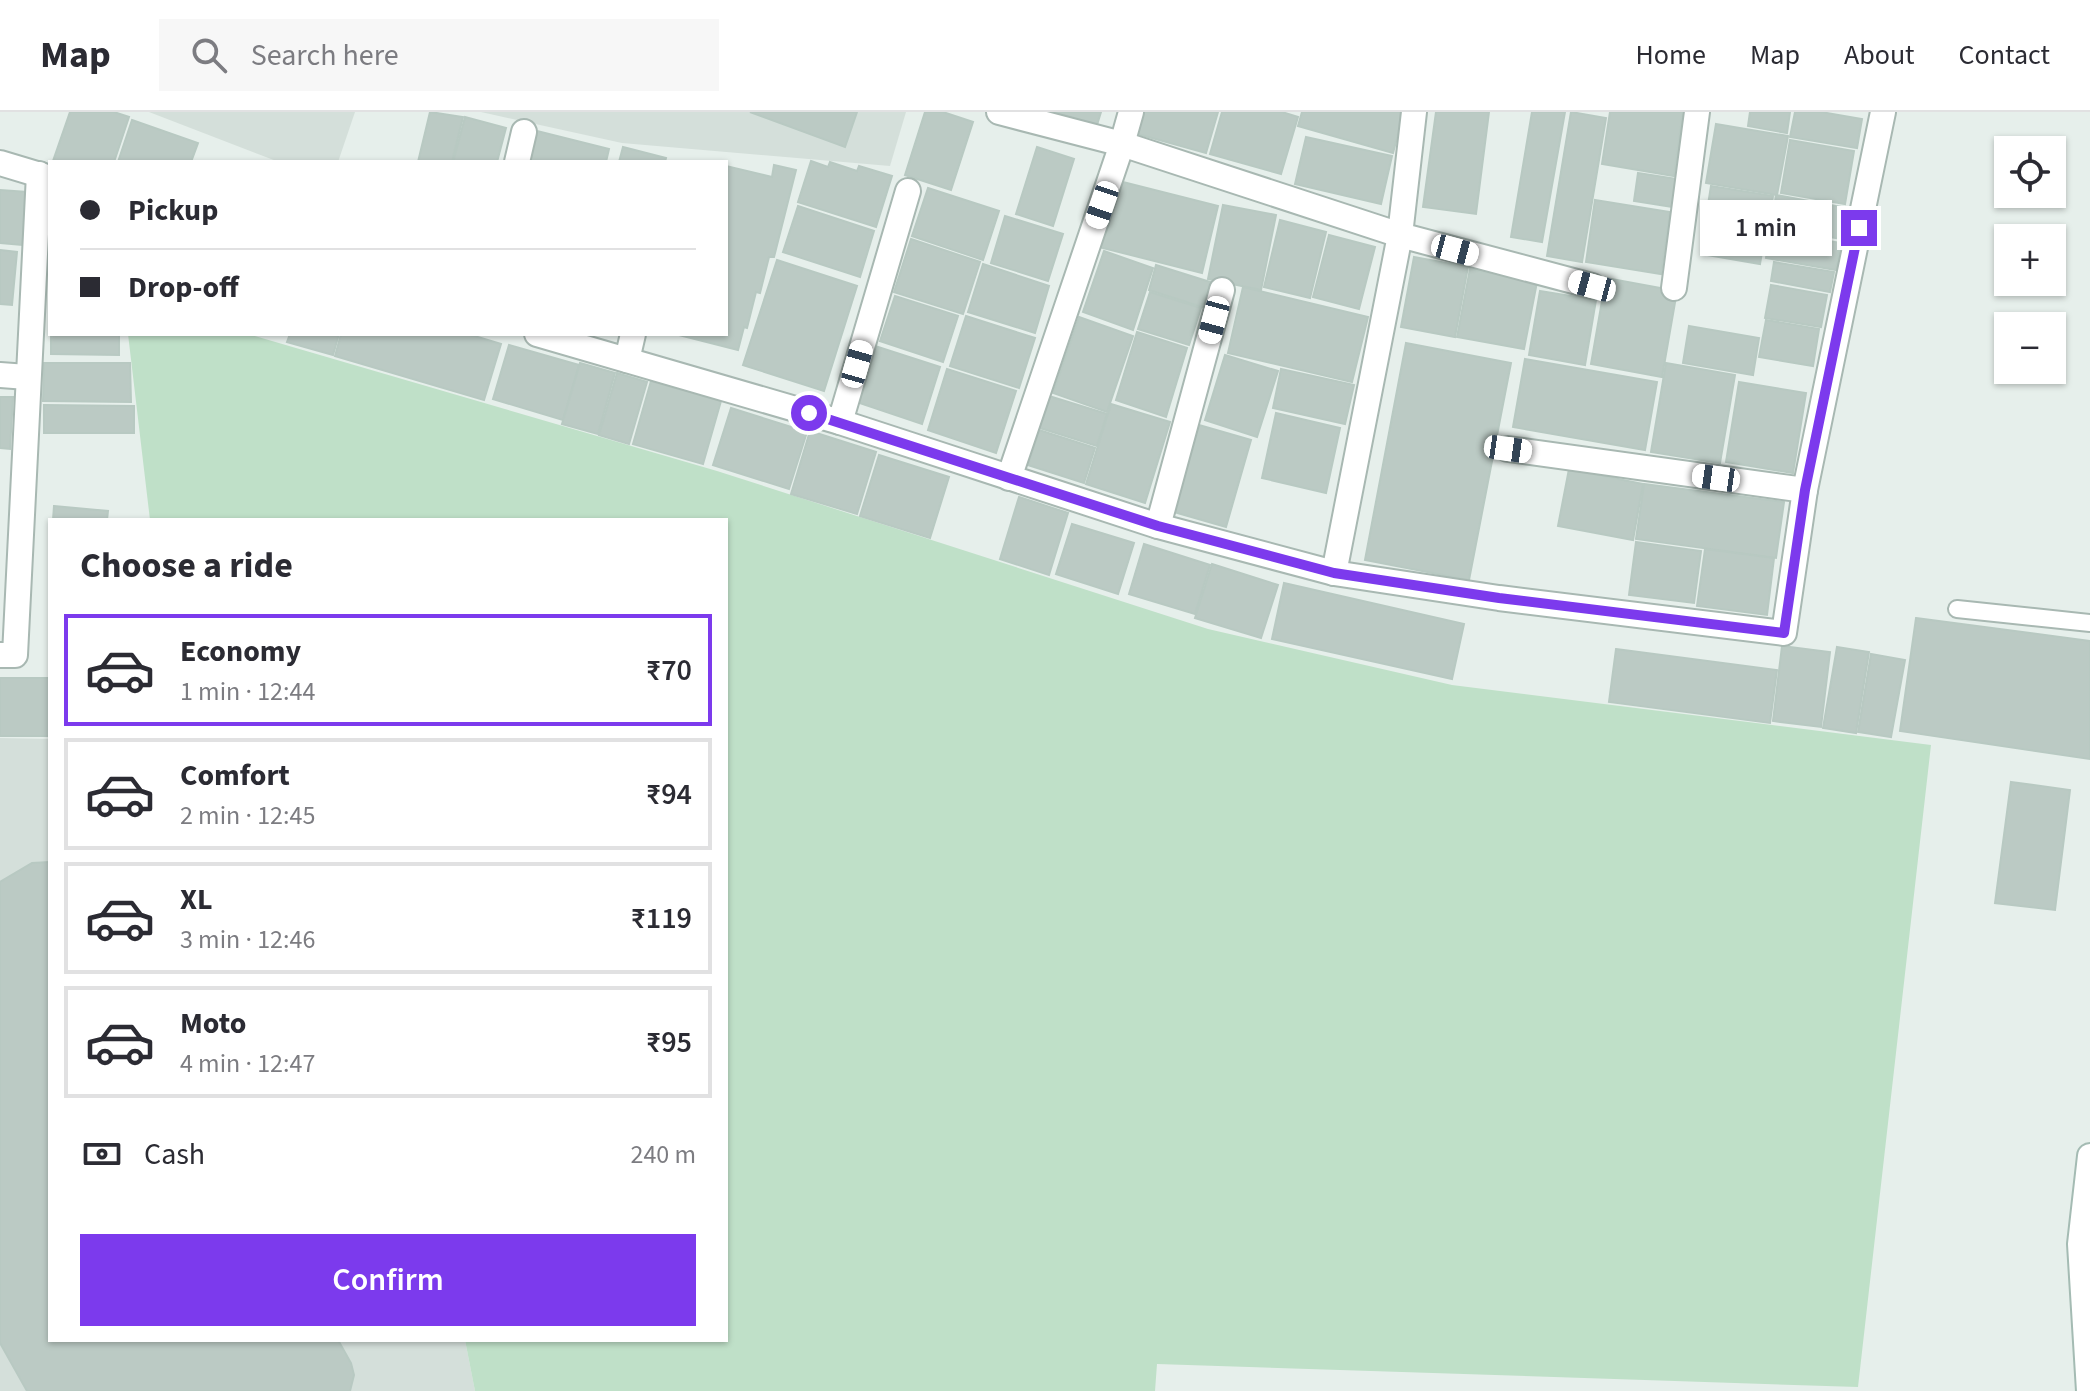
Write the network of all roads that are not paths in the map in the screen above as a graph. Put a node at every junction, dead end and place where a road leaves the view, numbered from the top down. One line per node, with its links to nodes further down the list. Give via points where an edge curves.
1 (999, 112): 7 (street)
2 (1131, 112): 7 (street)
3 (1414, 112): 12 (street)
4 (1697, 112): 14 (street)
5 (1883, 112): 24 (street)
6 (524, 132): 8 (street)
7 (1122, 144): 12 (street); 23 (street)
8 (517, 160)
9 (0, 163): 10 (street)
10 (44, 176): 20 (street)
11 (908, 191): 21 (street)
12 (1400, 235): 13 (street); 26 (street)
13 (1592, 286)
14 (1674, 288)
15 (1222, 290): 25 (street)
16 (544, 336): 18 (street)
17 (633, 336): 18 (street)
18 (627, 360): 21 (street)
19 (0, 375): 20 (street)
20 (27, 377): 29 (street, via 15,655)
21 (840, 422): 23 (street)
22 (1508, 449): 24 (street)
23 (1009, 478): 25 (street)
24 (1805, 490): 26 (street, via 1784,633)
25 (1158, 526): 26 (street)
26 (1334, 573)
27 (1957, 609): 28 (lane)
28 (2090, 623)
29 (0, 655)
30 (2090, 1156): 31 (street, via 2080,1244)
31 (2089, 1391)

